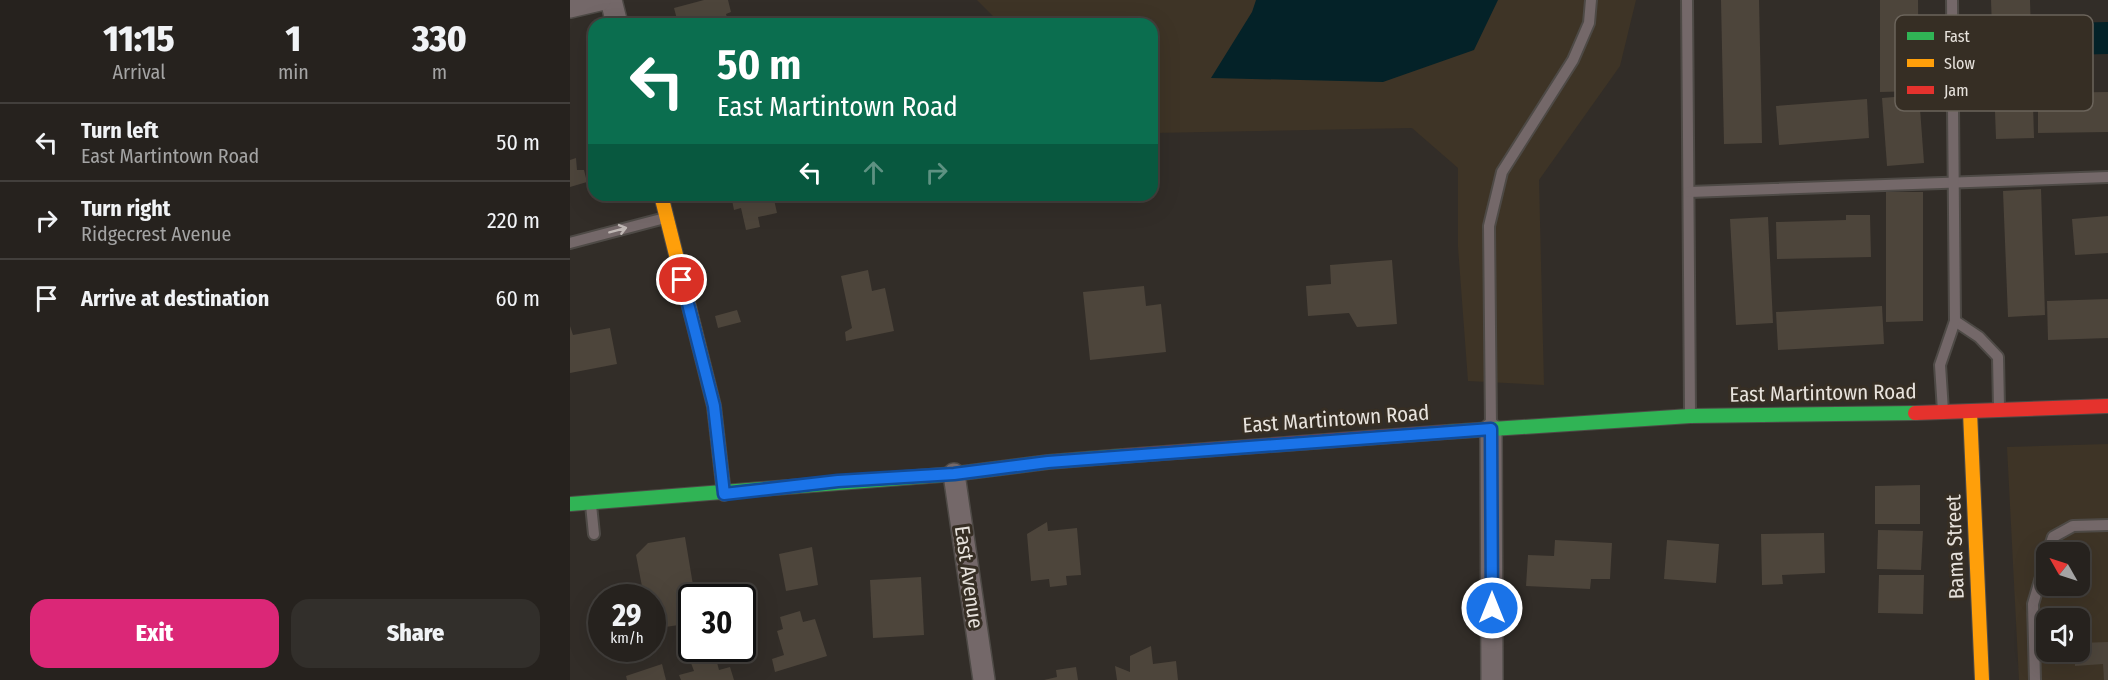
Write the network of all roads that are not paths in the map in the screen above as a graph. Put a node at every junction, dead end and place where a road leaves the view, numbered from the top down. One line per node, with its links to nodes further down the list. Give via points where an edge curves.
1 (600, 0): 6 (street)
2 (611, 0): 8 (street)
3 (1592, 0): 22 (lane, via 1589,23 1573,60 1502,172 1488,226)
4 (1687, 0): 12 (lane)
5 (1952, 0): 7 (lane)
6 (570, 7)
7 (1952, 15)
8 (616, 18)
9 (1953, 111): 11 (lane)
10 (2108, 177): 11 (lane)
11 (1953, 182): 12 (lane); 16 (lane)
12 (1689, 192): 21 (lane)
13 (663, 201): 14 (main road)
14 (667, 218): 15 (lane, one-way to 14); 24 (main road, via 714,406)
15 (570, 243)
16 (1955, 321): 18 (lane, via 1979,337 1998,357); 19 (lane, via 1940,365)
17 (2108, 406): 18 (main road, East Martintown Road)
18 (1999, 411): 20 (main road, East Martintown Road)
19 (1943, 412): 20 (main road, East Martintown Road); 21 (main road, East Martintown Road)
20 (1970, 412): 33 (main road, Bama Street)
21 (1690, 416): 22 (main road, East Martintown Road)
22 (1491, 429): 23 (main road, East Martintown Road, via 1048,462); 32 (street)
23 (954, 474): 24 (main road, East Martintown Road, via 838,481); 31 (street, East Avenue)
24 (724, 494): 25 (main road, East Martintown Road)
25 (590, 502): 26 (main road, East Martintown Road); 28 (lane)
26 (570, 504)
27 (2108, 525): 29 (lane, via 2073,526 2053,537)
28 (594, 534)
29 (2051, 542)
30 (2036, 594): 34 (lane)
31 (984, 680)
32 (1492, 680)
33 (1982, 680)
34 (2035, 680)

